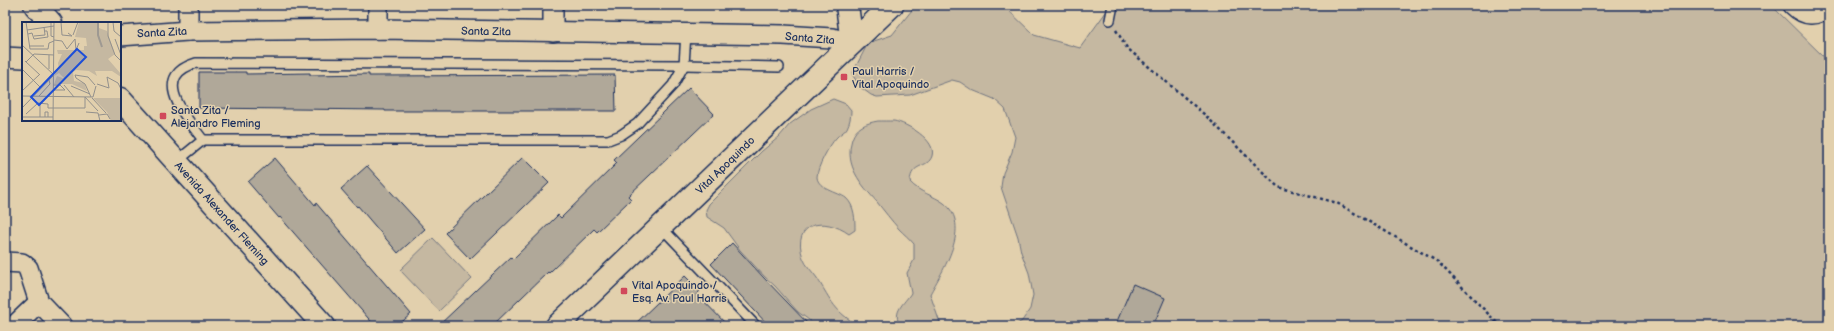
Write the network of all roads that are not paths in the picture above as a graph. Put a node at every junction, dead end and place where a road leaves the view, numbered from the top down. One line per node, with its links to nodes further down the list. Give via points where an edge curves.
1 (35, 5): 11 (street)
2 (188, 5): 13 (street)
3 (378, 5): 12 (street)
4 (553, 5): 14 (street)
5 (847, 5): 17 (street)
6 (891, 5): 17 (street, Vital Apoquindo)
7 (1113, 5): 10 (lane)
8 (1793, 5): 9 (street, via 1802,13 1813,15 1823,11)
9 (1828, 5)
10 (1110, 20)
11 (50, 22)
12 (378, 29): 13 (street, Santa Zita); 14 (street, Santa Zita)
13 (188, 31): 16 (street, Santa Zita)
14 (553, 32): 15 (street, Santa Zita)
15 (686, 33): 17 (street, Santa Zita, via 816,36); 20 (lane)
16 (121, 36)
17 (852, 43): 25 (street, Vital Apoquindo)
18 (5, 57): 19 (street)
19 (22, 58)
20 (684, 65): 21 (lane); 23 (lane, via 673,85 637,124 608,140); 23 (lane, via 196,64 182,70 177,76 173,91 178,104)
21 (779, 67)
22 (121, 100): 24 (street, Avenida Alexander Fleming)
23 (203, 140): 24 (lane)
24 (176, 162): 31 (street, Avenida Alexander Fleming)
25 (660, 227): 28 (street, Vital Apoquindo); 32 (lane)
26 (5, 262): 27 (street, via 22,263 28,268)
27 (39, 302): 29 (street); 30 (street)
28 (559, 325)
29 (14, 326)
30 (62, 326)
31 (324, 326)
32 (756, 326)

